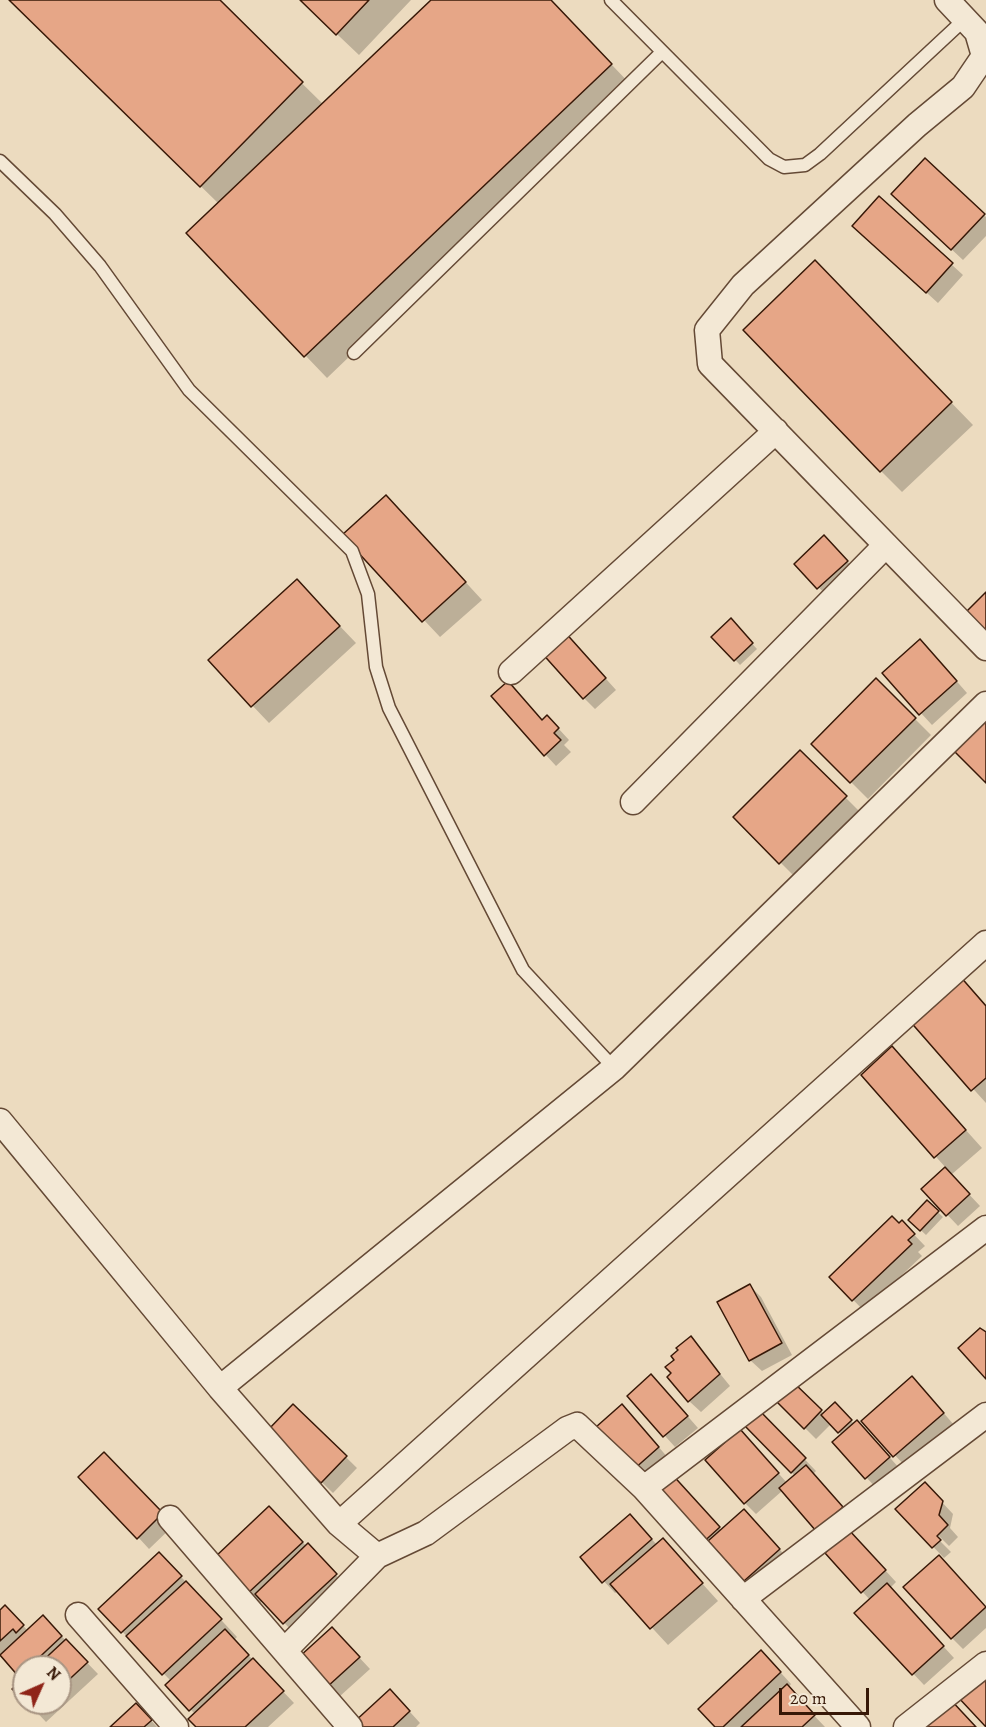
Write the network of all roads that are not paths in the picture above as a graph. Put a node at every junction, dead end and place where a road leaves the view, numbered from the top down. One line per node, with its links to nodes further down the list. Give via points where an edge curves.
1 (611, 0): 4 (lane)
2 (947, 0): 3 (street)
3 (966, 18): 4 (lane, via 805,165 784,166 769,159); 7 (street, via 977,32 984,56 963,87 743,285 707,330 710,364)
4 (662, 52): 6 (lane)
5 (0, 161): 14 (lane, via 56,214 100,266 189,390 352,551 368,594 376,668 389,708 523,970)
6 (354, 353)
7 (776, 431): 8 (street); 10 (street)
8 (886, 545): 9 (street); 12 (street)
9 (986, 648)
10 (511, 672)
11 (986, 704): 14 (street)
12 (633, 802)
13 (986, 943): 21 (street)
14 (614, 1068): 17 (street)
15 (0, 1122): 17 (street)
16 (986, 1228): 19 (street)
17 (220, 1388): 21 (street)
18 (986, 1415): 23 (street)
19 (644, 1488): 22 (street, via 578,1425 426,1533); 23 (street)
20 (170, 1518): 25 (street)
21 (339, 1524): 22 (street)
22 (377, 1556): 25 (street)
23 (743, 1599): 27 (street)
24 (78, 1615): 28 (street)
25 (285, 1650): 29 (street)
26 (986, 1664): 30 (street)
27 (847, 1723)
28 (176, 1727)
29 (350, 1727)
30 (906, 1727)

